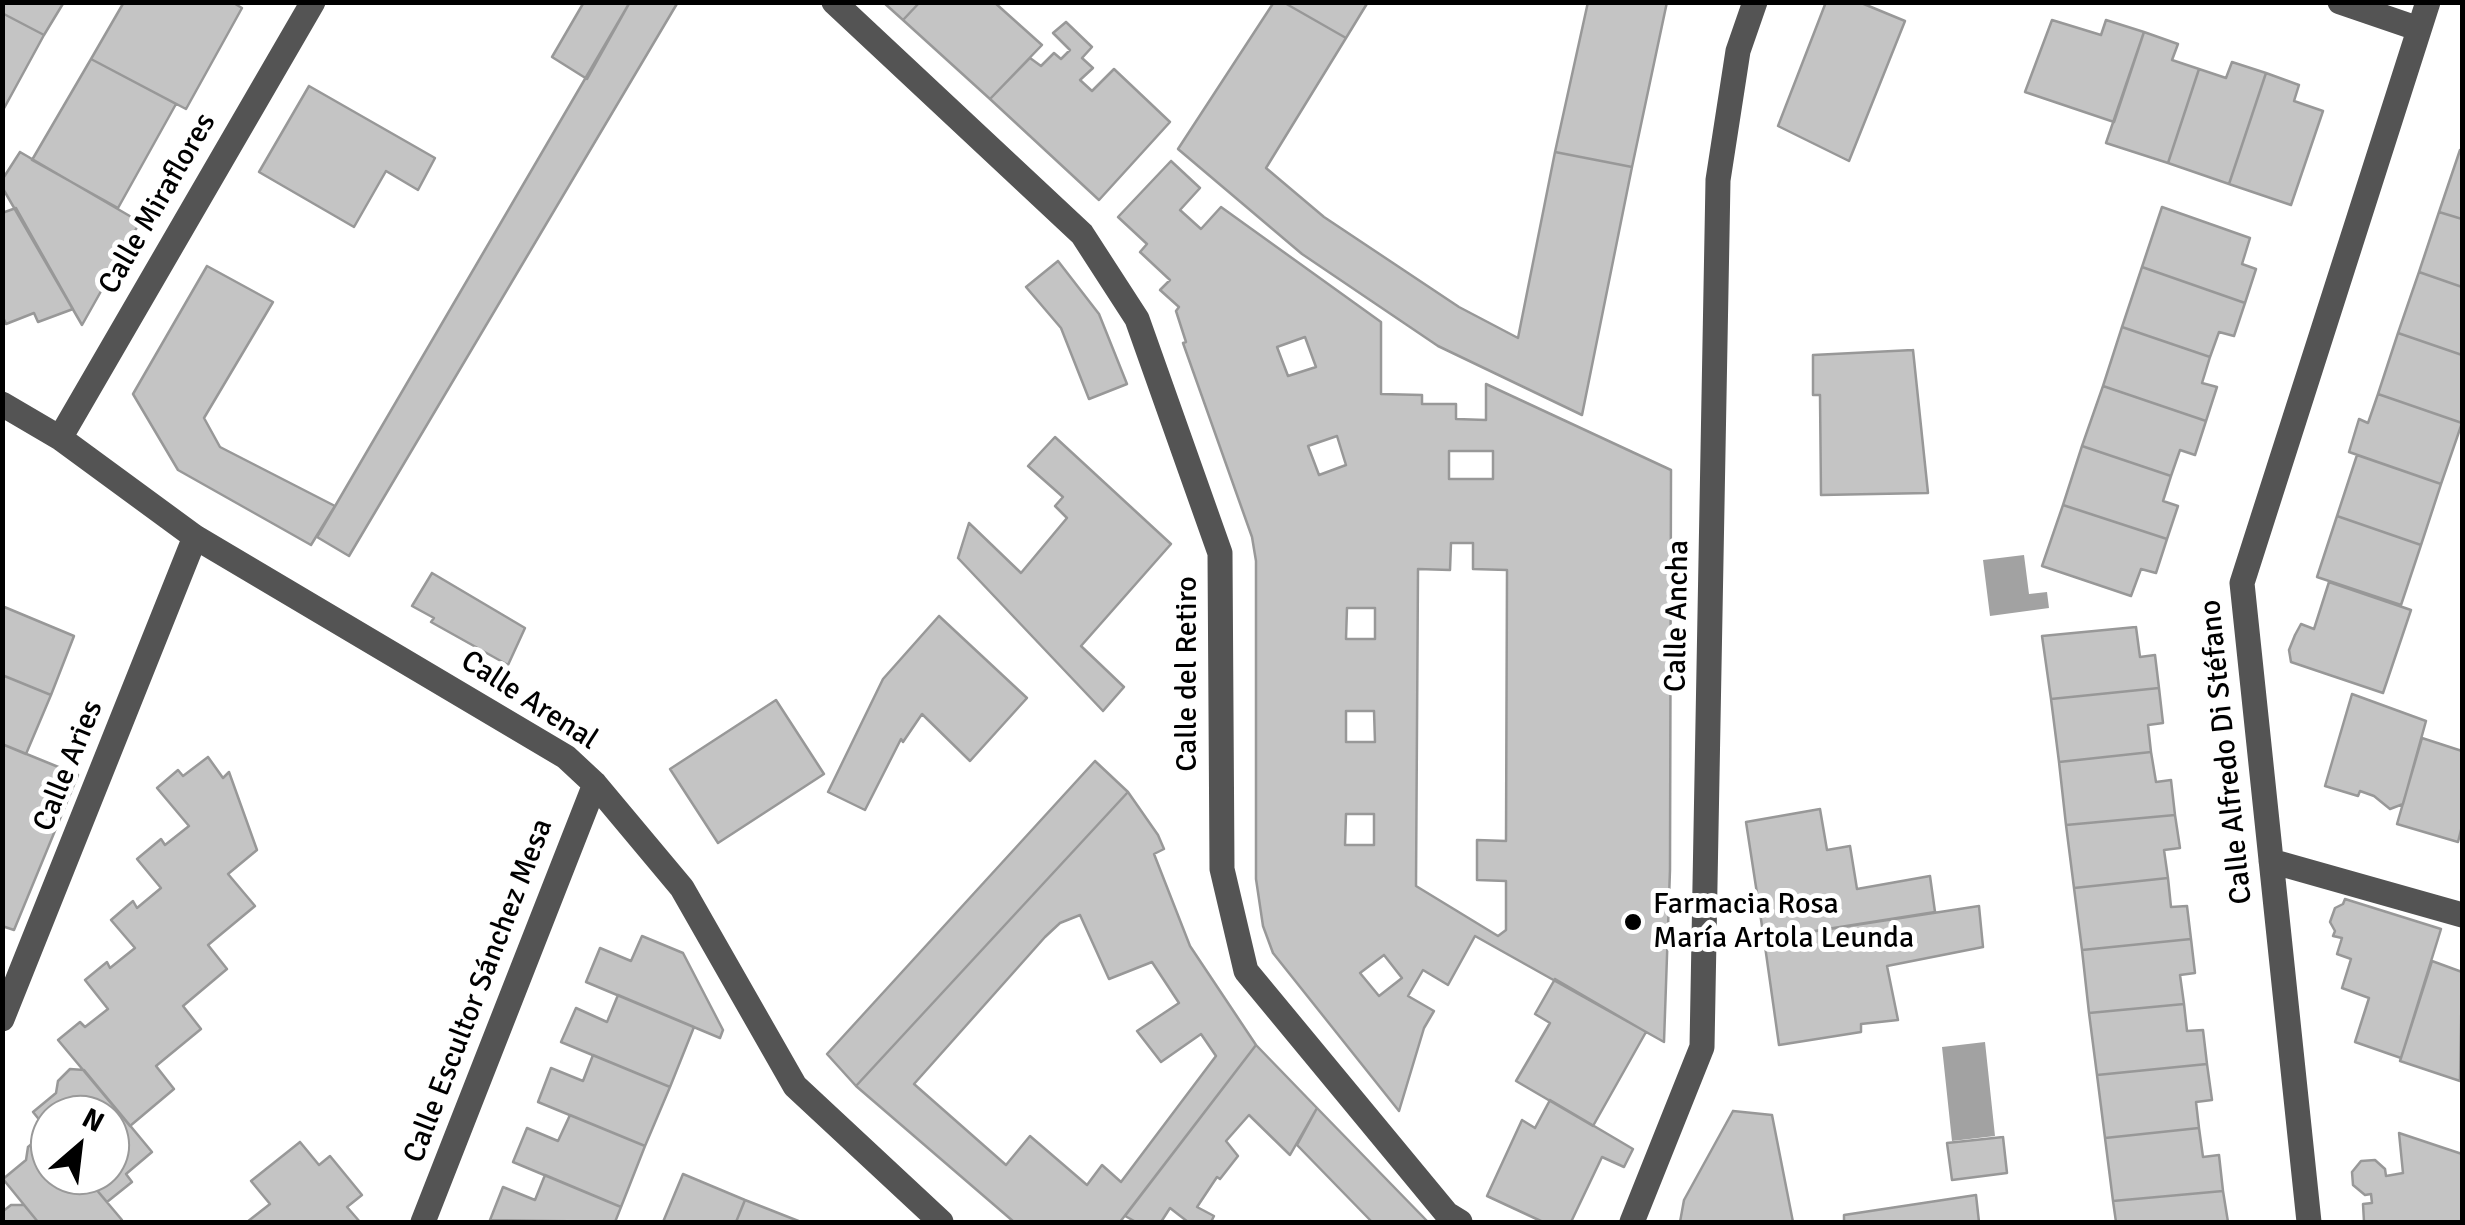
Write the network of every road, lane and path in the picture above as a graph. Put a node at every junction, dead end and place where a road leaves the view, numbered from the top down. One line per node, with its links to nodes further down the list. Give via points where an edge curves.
1 (313, 2): 8 (street, Calle Miraflores)
2 (834, 2): 16 (street, Calle del Retiro, via 1082,234 1137,319 1220,553 1222,869 1246,971)
3 (1755, 2): 17 (street, Calle Ancha, via 1738,52 1718,180 1702,1047)
4 (2340, 2): 6 (street)
5 (2428, 2): 6 (street, Calle Alfredo Di Stéfano)
6 (2419, 30): 11 (street, Calle Alfredo Di Stéfano, via 2242,583)
7 (2, 404): 8 (street, Calle Arenal)
8 (60, 438): 9 (street, Calle Arenal)
9 (195, 537): 10 (street, Calle Arenal, via 566,757); 13 (street, Calle Aries)
10 (595, 784): 14 (street, Calle Escultor Sánchez Mesa); 15 (street, Calle Arenal, via 682,888 795,1086)
11 (2271, 861): 12 (street); 18 (street, Calle Alfredo Di Stéfano)
12 (2462, 915)
13 (2, 1019)
14 (422, 1222)
15 (941, 1222)
16 (1460, 1222)
17 (1632, 1222)
18 (2309, 1222)

